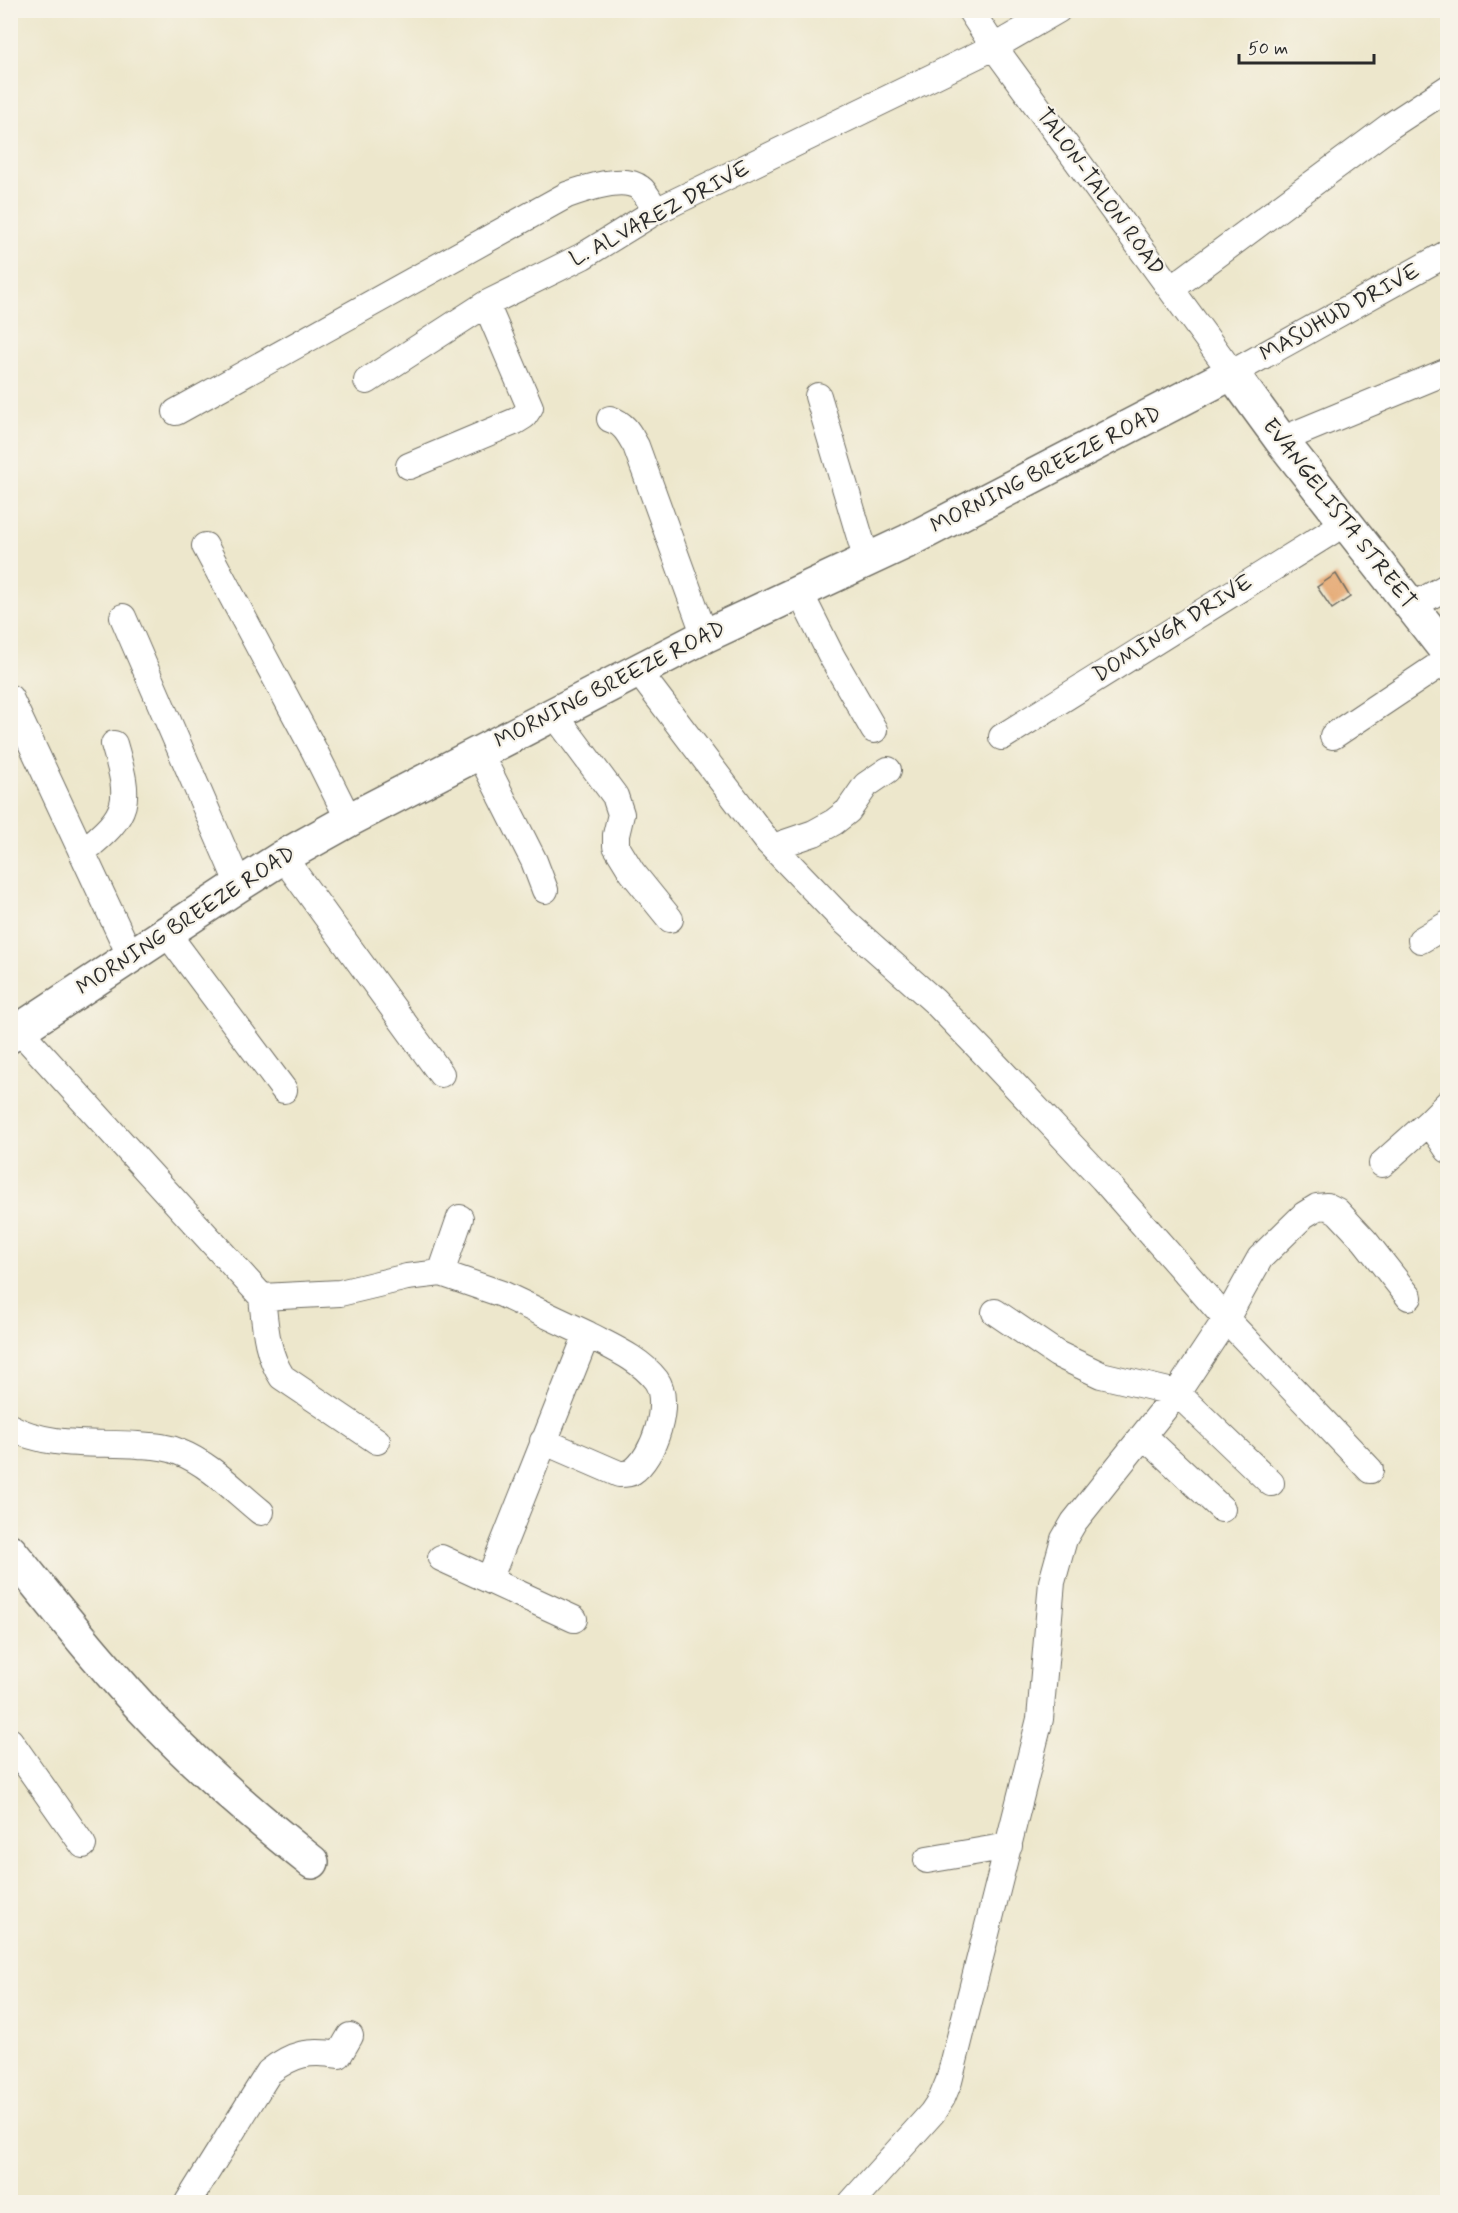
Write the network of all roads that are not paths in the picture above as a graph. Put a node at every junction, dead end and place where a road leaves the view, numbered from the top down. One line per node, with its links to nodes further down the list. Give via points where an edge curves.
1 (970, 10): 3 (street, TALON-TALON ROAD)
2 (1058, 10): 3 (street, L. ALVAREZ DRIVE)
3 (994, 47): 5 (street, L. ALVAREZ DRIVE); 7 (street, TALON-TALON ROAD)
4 (1448, 88): 7 (street, via 1390,126)
5 (656, 211): 8 (street, L. ALVAREZ DRIVE, via 583,256); 13 (street, via 644,191 633,184 601,184 567,195)
6 (1448, 252): 10 (street, MASUHUD DRIVE)
7 (1171, 290): 10 (street, TALON-TALON ROAD)
8 (486, 304): 11 (street, L. ALVAREZ DRIVE); 16 (street, via 529,411 516,421)
9 (1448, 371): 15 (street)
10 (1232, 373): 15 (main road, EVANGELISTA STREET); 19 (main road, MORNING BREEZE ROAD)
11 (367, 381)
12 (818, 396): 19 (street)
13 (176, 412)
14 (610, 419): 24 (street, via 626,429 636,446)
15 (1281, 440): 17 (main road, EVANGELISTA STREET)
16 (410, 466)
17 (1345, 523): 22 (main road, EVANGELISTA STREET); 32 (street, DOMINGA DRIVE)
18 (205, 546): 36 (street)
19 (867, 561): 21 (main road, MORNING BREEZE ROAD)
20 (1448, 586): 22 (street)
21 (799, 591): 24 (main road, MORNING BREEZE ROAD); 30 (street)
22 (1411, 607): 25 (main road, EVANGELISTA STREET)
23 (123, 617): 40 (street)
24 (705, 636): 27 (main road, MORNING BREEZE ROAD)
25 (1448, 653)
26 (1448, 659): 31 (street)
27 (638, 671): 29 (main road, MORNING BREEZE ROAD); 37 (street)
28 (10, 698): 38 (street)
29 (554, 714): 34 (main road, MORNING BREEZE ROAD); 42 (street, via 615,795 621,814 616,846)
30 (873, 730)
31 (1333, 736)
32 (1002, 737)
33 (114, 744): 38 (street, via 123,774 124,803 112,827)
34 (479, 752): 36 (main road, MORNING BREEZE ROAD); 41 (street)
35 (888, 770): 37 (street, via 866,785 848,811 834,822)
36 (349, 820): 39 (main road, MORNING BREEZE ROAD)
37 (773, 847): 59 (street, via 844,921 934,1001 1103,1179)
38 (82, 852): 46 (street)
39 (283, 857): 40 (main road, MORNING BREEZE ROAD); 48 (street)
40 (239, 885): 44 (main road, MORNING BREEZE ROAD)
41 (545, 890)
42 (669, 919)
43 (1448, 924): 45 (street)
44 (166, 932): 46 (main road, MORNING BREEZE ROAD); 49 (street)
45 (1421, 940)
46 (130, 955): 47 (main road, MORNING BREEZE ROAD)
47 (15, 1033): 56 (street)
48 (441, 1074)
49 (284, 1090)
50 (1448, 1103): 51 (street)
51 (1429, 1122): 52 (street); 53 (street)
52 (1448, 1150)
53 (1382, 1164)
54 (460, 1218): 55 (street)
55 (441, 1273): 56 (street, via 340,1293); 60 (street, via 502,1294)
56 (262, 1296): 64 (street, via 268,1345 282,1377)
57 (1409, 1296): 59 (street, via 1346,1219 1327,1206 1317,1207 1260,1258)
58 (995, 1312): 61 (street, via 1057,1354 1101,1376)
59 (1226, 1319): 61 (street); 66 (street)
60 (587, 1334): 65 (street); 65 (street, via 640,1364 658,1382 662,1406 653,1443 639,1466 631,1473 619,1474)
61 (1177, 1393): 63 (street); 67 (street)
62 (10, 1426): 69 (street, via 49,1439 156,1446 177,1451 200,1462)
63 (1144, 1436): 68 (street); 76 (street, via 1074,1522 1059,1552 1052,1582 1040,1719)
64 (377, 1441)
65 (543, 1441): 72 (street)
66 (1370, 1470)
67 (1271, 1483)
68 (1222, 1509)
69 (261, 1512)
70 (10, 1551): 78 (main road, via 157,1724 244,1807)
71 (441, 1558): 72 (street)
72 (489, 1580): 73 (street)
73 (574, 1619)
74 (10, 1741): 75 (street)
75 (82, 1845)
76 (1009, 1846): 77 (street); 81 (street, via 942,2098)
77 (927, 1860)
78 (312, 1862)
79 (344, 2046): 80 (street, via 297,2055 269,2072)
80 (188, 2202)
81 (852, 2202)

